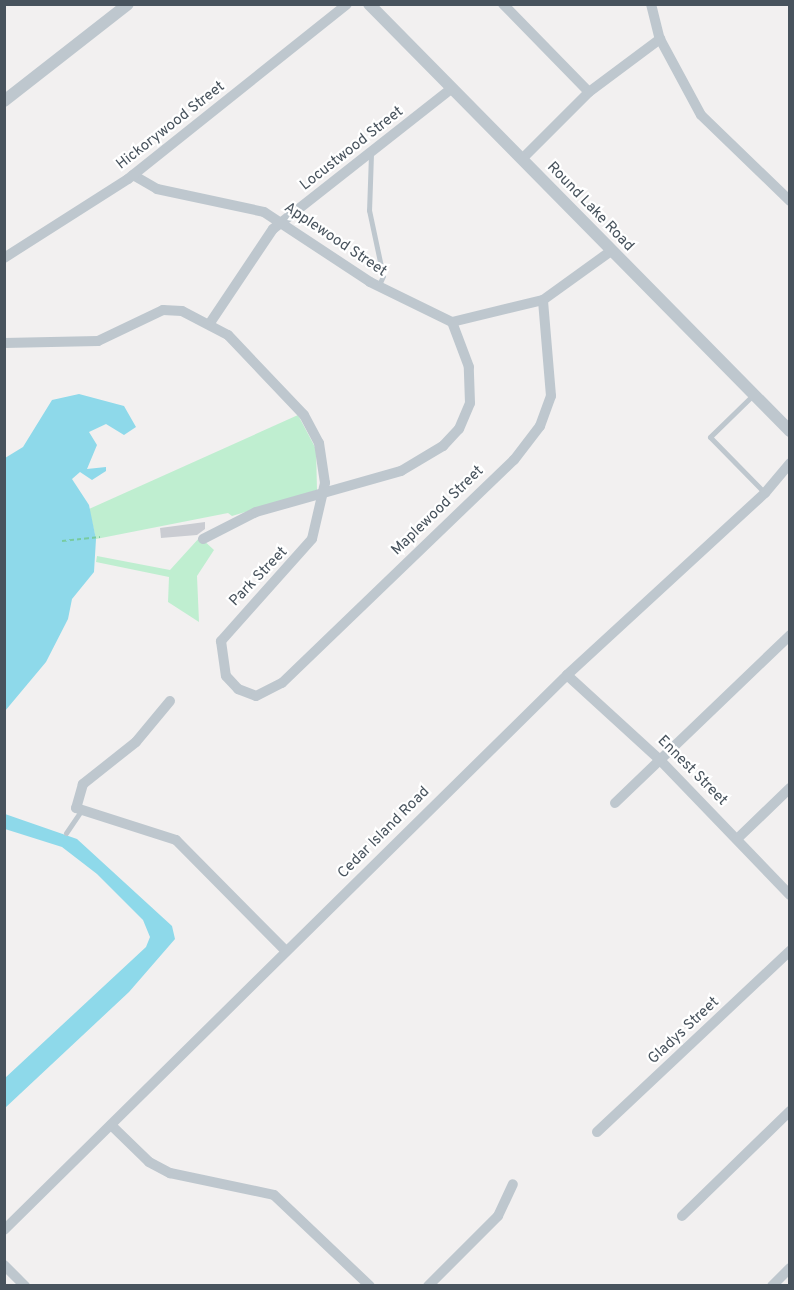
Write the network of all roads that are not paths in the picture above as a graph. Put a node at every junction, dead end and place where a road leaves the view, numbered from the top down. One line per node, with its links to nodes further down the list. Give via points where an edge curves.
1 (128, 4): 9 (street)
2 (347, 4): 12 (street, Hickorywood Street)
3 (369, 4): 7 (street, Round Lake Road)
4 (502, 4): 8 (street)
5 (651, 4): 6 (street)
6 (660, 39): 8 (street); 13 (street, via 714,132)
7 (452, 88): 10 (street, Locustwood Street); 11 (street, Round Lake Road)
8 (589, 92): 11 (street)
9 (4, 101)
10 (371, 154): 14 (street, Locustwood Street); 17 (lane, via 369,210 383,276)
11 (523, 158): 15 (street, Round Lake Road)
12 (133, 175): 14 (street, Applewood Street, via 157,189 222,200); 16 (street, Hickorywood Street)
13 (789, 201)
14 (284, 221): 17 (street, Applewood Street); 20 (street, Locustwood Street, via 273,229)
15 (611, 251): 18 (street); 22 (street, Round Lake Road)
16 (4, 258)
17 (378, 287): 19 (street, Applewood Street)
18 (543, 300): 19 (street); 30 (street, Maplewood Street, via 551,396 540,426 514,460 282,683)
19 (452, 322): 25 (street, via 469,367 470,403 459,429 401,471)
20 (210, 323): 21 (street, via 163,310 98,341); 25 (street, Park Street, via 304,415 318,443)
21 (4, 343)
22 (753, 395): 23 (street, Round Lake Road); 26 (lane, via 710,436)
23 (789, 431)
24 (789, 463): 26 (street, Cedar Island Road)
25 (323, 492): 27 (street, via 237,519); 30 (street, Park Street, via 312,539 221,641 226,676 238,689)
26 (765, 493): 29 (street, Cedar Island Road)
27 (203, 539)
28 (789, 635): 32 (street)
29 (567, 675): 32 (street, Ennest Street); 39 (street, Cedar Island Road)
30 (256, 696)
31 (170, 701): 35 (street, via 136,742 83,784 73,801)
32 (660, 760): 34 (street); 37 (street, Ennest Street)
33 (789, 788): 37 (street)
34 (615, 802)
35 (78, 810): 36 (lane); 39 (street, via 176,840)
36 (66, 832)
37 (737, 839): 38 (street, Ennest Street)
38 (789, 895)
39 (286, 951): 42 (street, Cedar Island Road)
40 (789, 951): 43 (street, Gladys Street)
41 (789, 1111): 45 (street)
42 (111, 1125): 46 (street, Cedar Island Road); 50 (street, via 149,1162 170,1173 274,1195)
43 (597, 1132)
44 (513, 1184): 51 (street, via 498,1216)
45 (682, 1216)
46 (4, 1230)
47 (4, 1265): 49 (street)
48 (789, 1268): 52 (street)
49 (25, 1286)
50 (370, 1286)
51 (428, 1286)
52 (771, 1286)

